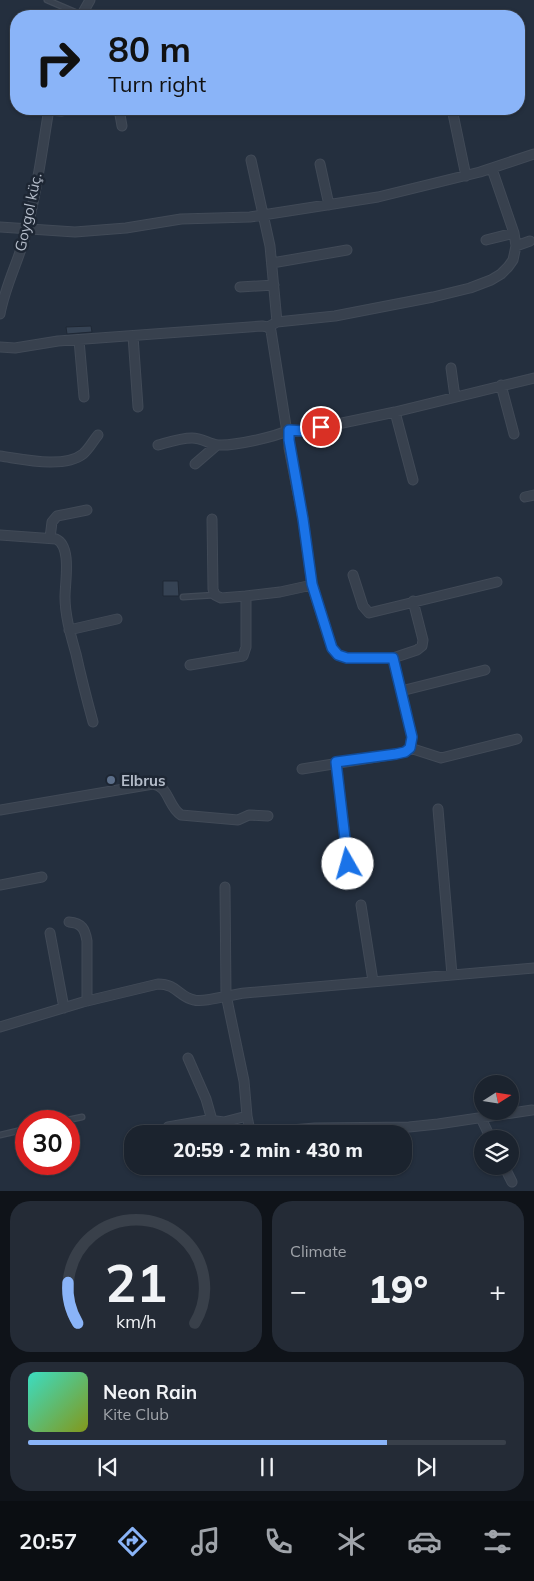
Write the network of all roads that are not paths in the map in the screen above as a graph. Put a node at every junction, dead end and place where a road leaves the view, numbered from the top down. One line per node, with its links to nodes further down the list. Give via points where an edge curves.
1 (47, 0): 2 (lane)
2 (68, 10)
3 (47, 115): 15 (street, Goygol küç.)
4 (119, 115): 6 (street)
5 (453, 115): 11 (street)
6 (122, 126)
7 (534, 154): 10 (street)
8 (251, 160): 13 (street)
9 (320, 164): 12 (street)
10 (492, 168): 11 (street); 16 (street)
11 (466, 176): 12 (street)
12 (329, 205): 13 (street)
13 (264, 215): 15 (street, via 181,219 85,232); 21 (street)
14 (0, 227): 15 (street)
15 (27, 229): 24 (street, Goygol küç.)
16 (514, 233): 17 (street); 19 (street)
17 (486, 240)
18 (530, 241): 19 (street)
19 (516, 246): 25 (street, via 513,260 501,274 470,288 335,316)
20 (347, 250): 21 (street)
21 (272, 263): 22 (street)
22 (274, 285): 23 (street); 25 (street)
23 (240, 287)
24 (0, 310)
25 (278, 322): 26 (street)
26 (268, 327): 27 (street); 37 (street, via 273,338)
27 (133, 336): 28 (street); 35 (street)
28 (78, 340): 29 (street); 33 (street)
29 (0, 347)
30 (452, 368): 34 (street)
31 (534, 378): 32 (street)
32 (501, 385): 34 (street); 38 (street)
33 (84, 397)
34 (455, 397): 36 (street)
35 (138, 407)
36 (395, 412): 37 (street, via 304,431); 44 (street)
37 (289, 430): 41 (street, via 270,437); 51 (street)
38 (514, 434)
39 (98, 435): 42 (street, via 86,451 74,459 40,462)
40 (158, 444): 41 (street, via 199,438)
41 (218, 445): 43 (street)
42 (0, 456)
43 (195, 464)
44 (413, 480)
45 (87, 510): 48 (street, via 58,516 52,522)
46 (212, 519): 52 (street)
47 (0, 536): 48 (street)
48 (50, 538): 57 (street, via 60,541 65,550)
49 (353, 575): 55 (street, via 363,606 369,613)
50 (497, 582): 55 (street)
51 (312, 584): 53 (street); 58 (street, via 332,648 338,655 347,658)
52 (215, 595): 53 (street, via 221,598); 54 (lane)
53 (246, 596): 59 (street, via 246,648 243,656)
54 (183, 597)
55 (413, 601): 58 (street, via 422,646)
56 (117, 619): 57 (street)
57 (69, 630): 62 (street)
58 (393, 658): 61 (street)
59 (190, 665)
60 (485, 670): 61 (street)
61 (401, 691): 64 (street, via 412,737)
62 (93, 722)
63 (517, 739): 64 (street, via 441,758)
64 (410, 748): 65 (street, via 396,754)
65 (336, 762): 66 (street); 70 (street)
66 (302, 768)
67 (438, 809): 78 (street)
68 (0, 810): 69 (street, via 153,784 163,788 181,815 238,820 249,815)
69 (268, 816)
70 (348, 864)
71 (42, 877): 72 (street)
72 (0, 885)
73 (225, 887): 80 (street)
74 (361, 905): 79 (street)
75 (69, 922): 81 (street, via 82,926 86,934)
76 (50, 933): 82 (street)
77 (534, 968): 78 (street)
78 (452, 975): 79 (street)
79 (373, 982): 80 (street)
80 (226, 996): 81 (street, via 194,1000 172,986 158,984); 87 (street, via 244,1080)
81 (87, 1001): 82 (street)
82 (64, 1008): 83 (street)
83 (0, 1027)
84 (188, 1058): 89 (street)
85 (532, 1110): 86 (street)
86 (519, 1112)
87 (247, 1116): 88 (street, via 252,1131 260,1134 315,1128 409,1127); 89 (street, via 224,1122)
88 (474, 1119)
89 (212, 1120): 90 (street)
90 (181, 1125)
91 (15, 1132): 92 (lane)
92 (0, 1135)
93 (508, 1175): 94 (street)
94 (512, 1182)

